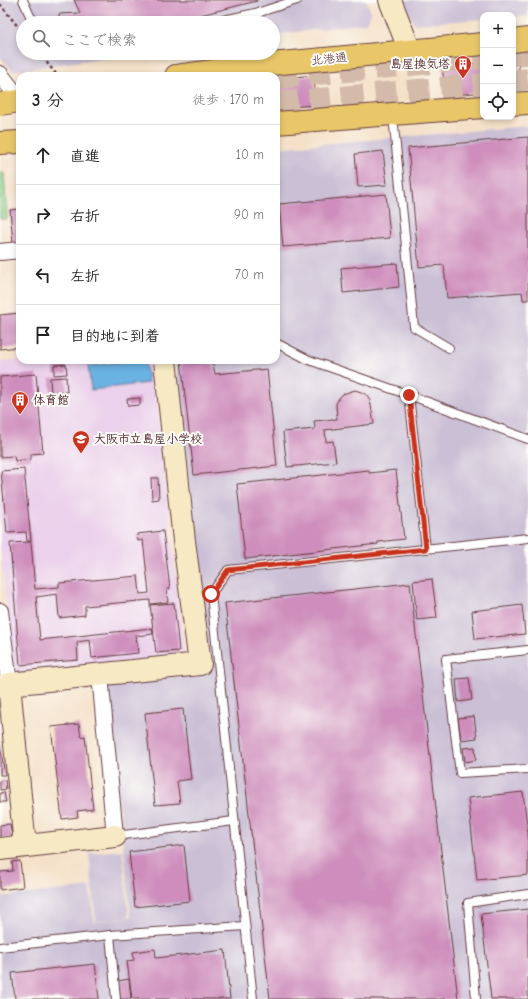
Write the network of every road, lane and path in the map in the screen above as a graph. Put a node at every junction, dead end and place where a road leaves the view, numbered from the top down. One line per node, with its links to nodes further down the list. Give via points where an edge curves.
1 (23, 0): 6 (lane)
2 (297, 0): 5 (lane)
3 (390, 0): 13 (street)
4 (0, 4): 9 (path)
5 (260, 12): 7 (lane); 8 (lane)
6 (30, 16)
7 (242, 16)
8 (257, 16)
9 (16, 24)
10 (528, 39): 11 (main road)
11 (516, 41)
12 (480, 44): 13 (main road, 北港通)
13 (410, 51): 16 (main road, 北港通, via 250,63)
14 (45, 60): 15 (path)
15 (54, 72)
16 (199, 72)
17 (0, 74): 18 (street)
18 (16, 95)
19 (16, 101): 21 (main road)
20 (528, 103): 22 (main road)
21 (0, 104)
22 (516, 104)
23 (480, 107): 24 (main road)
24 (392, 115): 25 (main road); 31 (lane, via 414,327)
25 (280, 123)
26 (16, 142): 27 (main road)
27 (0, 143)
28 (16, 250): 29 (street)
29 (0, 252)
30 (280, 344): 33 (lane, via 309,360)
31 (449, 348)
32 (165, 364): 39 (street, via 200,664)
33 (409, 395): 34 (lane); 36 (lane)
34 (528, 439)
35 (528, 538): 36 (lane)
36 (426, 549): 42 (lane, via 228,570 215,588 211,594)
37 (0, 611): 40 (street)
38 (528, 650): 41 (lane, via 446,659 460,774)
39 (100, 675): 40 (street); 43 (street)
40 (4, 685): 44 (street)
41 (528, 769)
42 (234, 821): 43 (lane); 47 (lane)
43 (115, 836): 44 (street)
44 (25, 846): 45 (street)
45 (0, 848)
46 (528, 894): 52 (lane, via 468,903)
47 (245, 926): 48 (lane); 51 (lane)
48 (110, 935): 49 (lane); 50 (lane)
49 (0, 947)
50 (116, 999)
51 (253, 999)
52 (476, 999)

